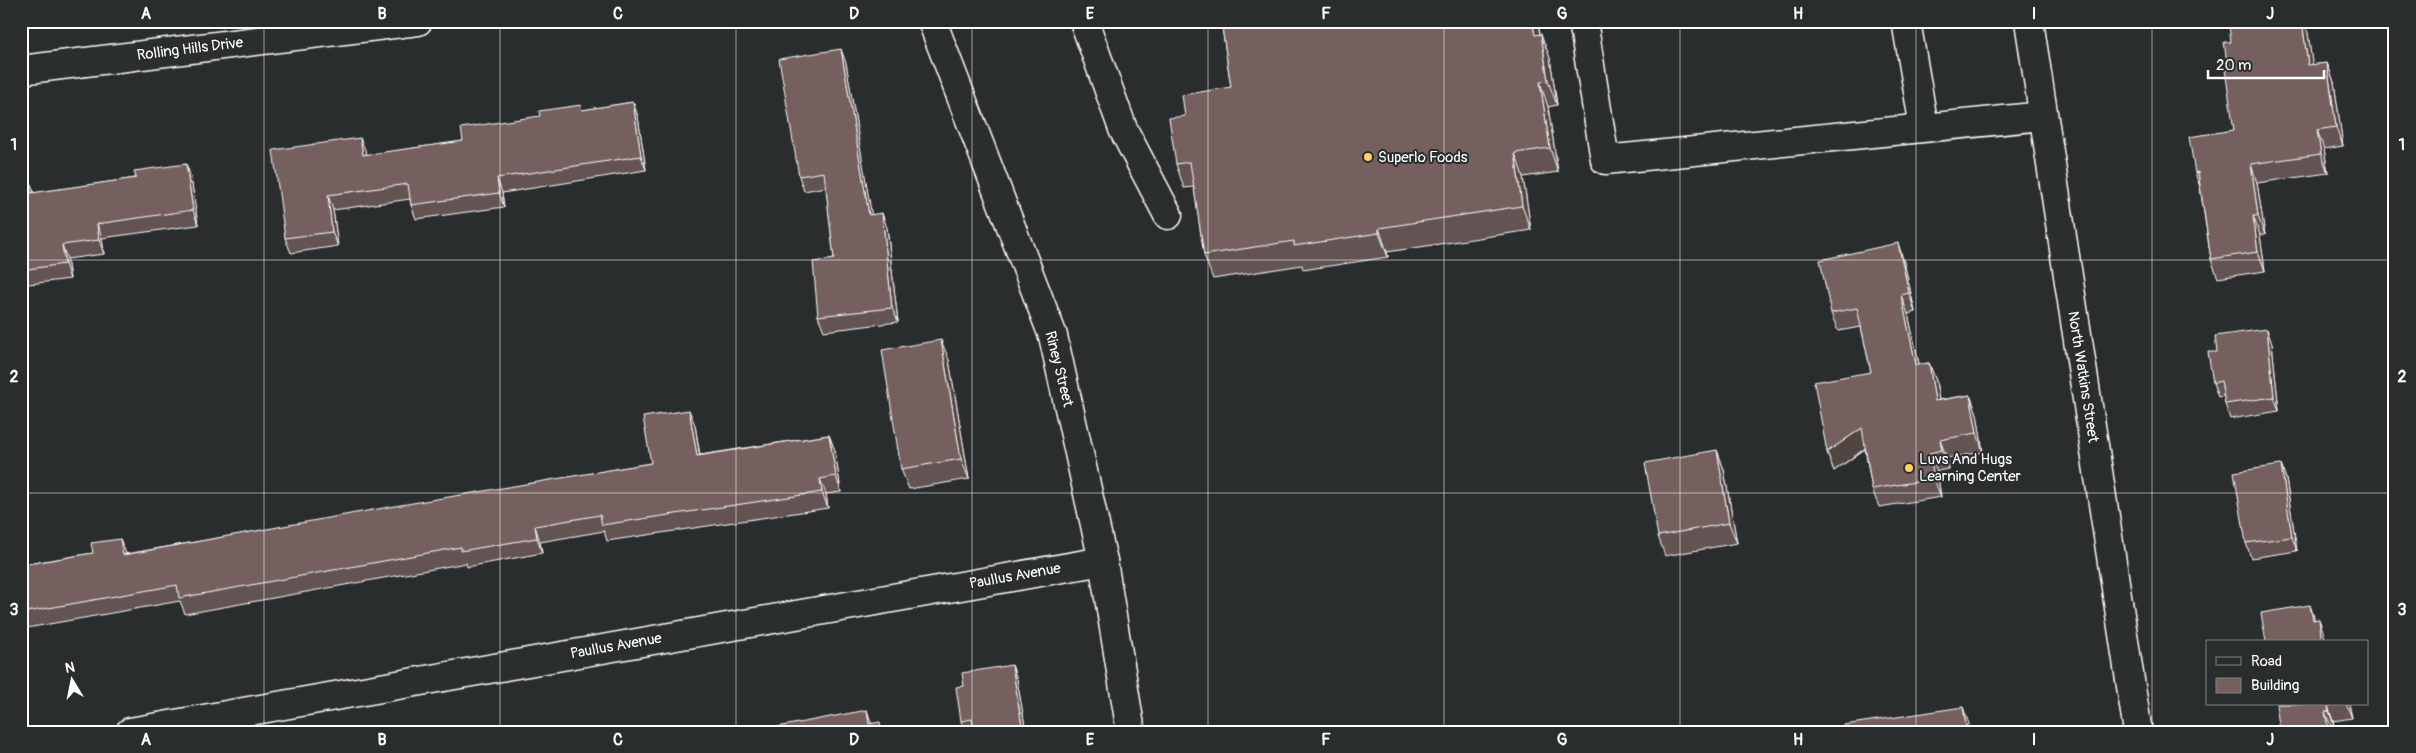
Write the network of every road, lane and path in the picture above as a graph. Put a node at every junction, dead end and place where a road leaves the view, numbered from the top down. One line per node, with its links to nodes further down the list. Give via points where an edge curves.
1 (418, 21): 7 (street, Rolling Hills Drive)
2 (932, 21): 11 (street, Riney Street, via 1053,336)
3 (1084, 21): 10 (street, via 1122,129)
4 (1583, 21): 9 (street, via 1605,160)
5 (1906, 21): 9 (street)
6 (2029, 21): 8 (street, North Watkins Street)
7 (21, 70)
8 (2043, 116): 9 (street); 14 (street, North Watkins Street)
9 (1924, 127)
10 (1168, 215)
11 (1103, 561): 12 (street, Paullus Avenue); 13 (street, Riney Street)
12 (130, 732)
13 (1131, 732)
14 (2138, 732)

